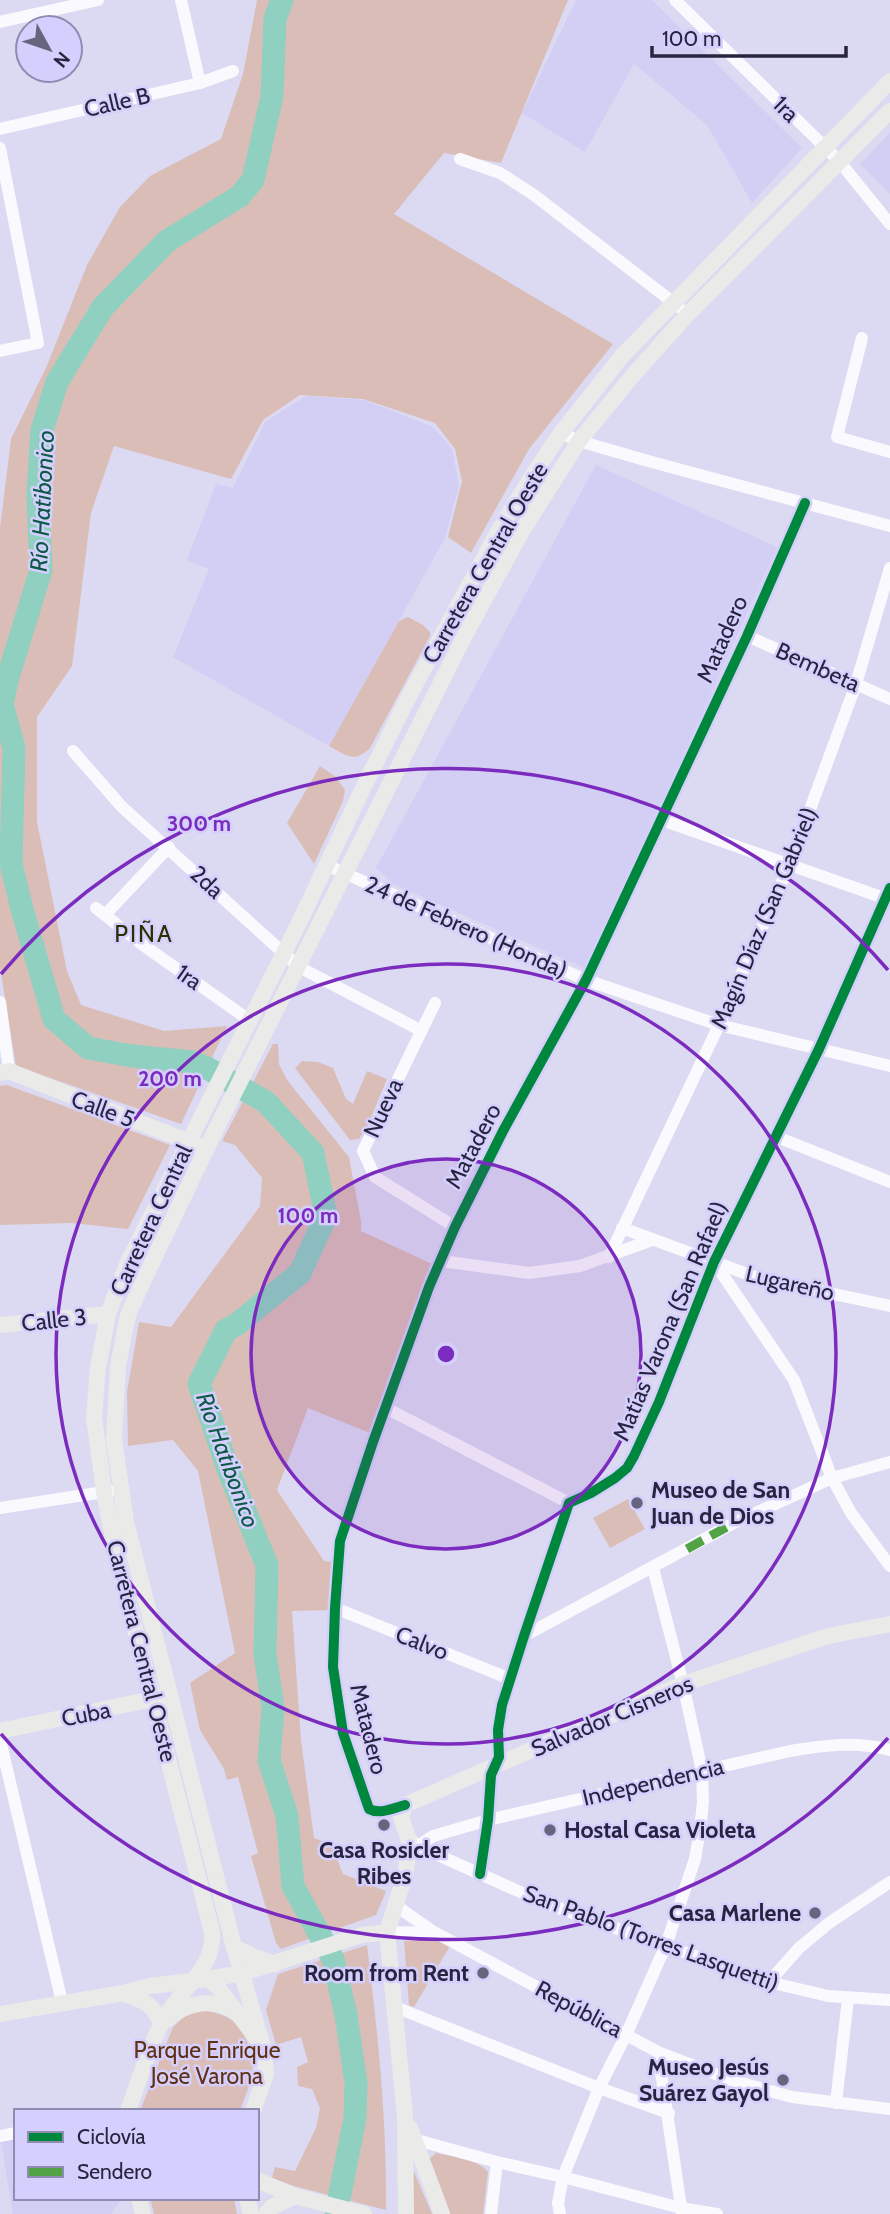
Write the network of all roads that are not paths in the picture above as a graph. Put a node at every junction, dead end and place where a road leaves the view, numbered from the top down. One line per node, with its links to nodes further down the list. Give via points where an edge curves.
1 (98, 0): 4 (street)
2 (181, 0): 7 (street)
3 (675, 0): 11 (street, 1ra)
4 (0, 22)
5 (233, 71): 7 (street, Calle B)
6 (890, 81): 11 (main road, Carretera Central Oeste)
7 (200, 83): 9 (street, Calle B)
8 (890, 111): 13 (main road, Carretera Central Oeste)
9 (0, 129)
10 (0, 148): 18 (street, via 38,343)
11 (825, 148): 13 (street, 1ra); 15 (main road, Carretera Central Oeste)
12 (460, 159): 15 (street, via 500,173 534,195)
13 (839, 162): 14 (street, 1ra); 16 (main road, Carretera Central Oeste)
14 (890, 224)
15 (673, 302): 16 (street); 19 (main road, Carretera Central Oeste, via 622,356)
16 (688, 314): 20 (main road, Carretera Central Oeste)
17 (862, 338): 21 (street, via 837,437)
18 (0, 351)
19 (561, 433): 20 (street); 25 (main road, Carretera Central Oeste, via 499,530)
20 (579, 441): 22 (street); 27 (main road, Carretera Central Oeste, via 522,531)
21 (890, 452)
22 (805, 503): 23 (street); 26 (street, Matadero)
23 (890, 526)
24 (890, 568): 28 (street, Magín Díaz (San Gabriel))
25 (446, 628): 27 (main road); 34 (main road, Carretera Central Oeste)
26 (747, 636): 28 (street, Bembeta); 31 (street, Matadero)
27 (464, 638): 35 (main road, Carretera Central Oeste)
28 (856, 684): 29 (street, Bembeta); 33 (street, Magín Díaz (San Gabriel))
29 (890, 699)
30 (74, 751): 32 (street, 2da, via 122,807)
31 (662, 820): 33 (street); 39 (street, Matadero)
32 (169, 847): 37 (street, 2da); 42 (street, 1ra, via 100,911)
33 (790, 864): 36 (street); 43 (street, Magín Díaz (San Gabriel))
34 (326, 865): 35 (street, 24 de Febrero (Honda)); 37 (main road, Carretera Central Oeste)
35 (345, 873): 38 (main road, Carretera Central Oeste); 39 (street, 24 de Febrero (Honda))
36 (889, 895): 45 (street, Matías Varona (San Rafael))
37 (284, 953): 38 (street); 42 (main road, Carretera Central Oeste)
38 (299, 967): 44 (street); 50 (main road, Carretera Central Oeste)
39 (586, 980): 43 (street, 24 de Febrero (Honda)); 52 (street, Matadero)
40 (0, 1002): 47 (street)
41 (435, 1003): 44 (street, Nueva)
42 (247, 1024): 48 (main road, Carretera Central Oeste)
43 (719, 1025): 45 (street, 24 de Febrero (Honda)); 53 (street, Magín Díaz (San Gabriel))
44 (420, 1030): 52 (street, Nueva, via 363,1151 375,1177)
45 (819, 1049): 46 (street, 24 de Febrero (Honda)); 49 (street, Matías Varona (San Rafael))
46 (890, 1066)
47 (5, 1072): 48 (main road, Calle 5)
48 (192, 1133): 50 (main road, Calle 5); 59 (main road, Carretera Central, via 127,1264)
49 (776, 1137): 51 (street); 57 (street, Matías Varona (San Rafael))
50 (210, 1142): 64 (main road, Carretera Central Oeste, via 128,1315 114,1406)
51 (890, 1182)
52 (454, 1227): 56 (street, Matadero)
53 (622, 1228): 54 (street, Lugareño); 55 (street, Magín Díaz (San Gabriel))
54 (652, 1240): 55 (street); 57 (street, Lugareño)
55 (609, 1257): 56 (street, via 529,1273)
56 (441, 1261): 61 (street, Matadero)
57 (714, 1262): 58 (street, Lugareño, via 758,1278); 63 (street, via 794,1380); 66 (street, Matías Varona (San Rafael), via 634,1456 615,1478)
58 (890, 1306)
59 (108, 1314): 60 (main road, Calle 3); 65 (main road, Carretera Central Oeste, via 94,1417)
60 (0, 1325)
61 (386, 1408): 66 (street); 70 (street, Matadero, via 340,1541)
62 (890, 1462): 63 (street)
63 (832, 1478): 68 (street); 69 (street, via 734,1523)
64 (121, 1489): 65 (street); 76 (main road, Carretera Central Oeste)
65 (104, 1492): 67 (street); 73 (main road, Carretera Central Oeste)
66 (569, 1503): 72 (street)
67 (0, 1508)
68 (890, 1566)
69 (653, 1568): 72 (street); 75 (street)
70 (335, 1608): 74 (street, Calvo); 84 (street, Matadero, via 334,1667 343,1732 369,1809 384,1811)
71 (890, 1624): 75 (main road, Salvador Cisneros, via 828,1636)
72 (524, 1636): 74 (street)
73 (147, 1679): 77 (main road, Carretera Central Oeste); 78 (main road)
74 (510, 1679): 82 (street, via 498,1730)
75 (683, 1684): 82 (main road, Salvador Cisneros); 83 (street)
76 (172, 1696): 77 (main road, Cuba); 94 (main road, Carretera Central Oeste)
77 (153, 1699): 78 (main road, Cuba); 97 (main road, Carretera Central Oeste, via 212,1931 211,1954)
78 (129, 1706): 79 (main road, Cuba)
79 (0, 1731)
80 (0, 1740): 102 (street)
81 (890, 1750): 83 (street, Independencia, via 833,1744)
82 (498, 1763): 84 (main road, Salvador Cisneros); 85 (street, via 491,1775)
83 (702, 1771): 85 (street, Independencia); 93 (street, via 695,1859)
84 (405, 1805): 86 (main road, via 401,1817)
85 (488, 1820): 86 (street, Independencia); 87 (street)
86 (414, 1840): 87 (street, San Pablo (Torres Lasquetti)); 89 (main road, via 409,1841)
87 (481, 1874): 93 (street, San Pablo (Torres Lasquetti), via 547,1904)
88 (890, 1882): 98 (street, via 829,1923)
89 (395, 1905): 90 (main road); 91 (street, República); 92 (main road, via 380,1925)
90 (387, 1932): 91 (street, República); 92 (main road, República); 103 (main road)
91 (436, 1933): 107 (street, República)
92 (362, 1935): 95 (main road)
93 (666, 1945): 98 (street, San Pablo (Torres Lasquetti)); 107 (street)
94 (234, 1947): 95 (main road); 96 (main road, Carretera Central Oeste)
95 (279, 1963): 96 (main road)
96 (243, 1973): 97 (main road); 108 (main road, Carretera Central Oeste)
97 (200, 1980): 99 (main road); 105 (main road, via 217,1986); 106 (main road, Carretera Central Oeste, via 173,2005)
98 (769, 1982): 100 (street, San Pablo (Torres Lasquetti))
99 (123, 1993): 102 (main road); 106 (main road, via 157,2011)
100 (848, 1999): 101 (street, San Pablo (Torres Lasquetti)); 111 (street)
101 (890, 2000)
102 (62, 2002): 104 (main road)
103 (395, 2007): 110 (street); 116 (main road)
104 (0, 2014)
105 (240, 2016): 106 (main road, via 227,2006 211,2003 178,2010); 108 (main road)
106 (161, 2025): 112 (main road, Carretera Central Oeste)
107 (626, 2035): 109 (street, República); 110 (street)
108 (264, 2050): 113 (main road, Carretera Central Oeste, via 266,2074)
109 (658, 2052): 111 (street, República, via 734,2081); 115 (street)
110 (599, 2088): 115 (street); 118 (street)
111 (836, 2103): 114 (street, República)
112 (129, 2109)
113 (254, 2109)
114 (890, 2109)
115 (668, 2113): 121 (street)
116 (410, 2138): 117 (street); 124 (main road); 125 (main road)
117 (497, 2162): 118 (street); 126 (street)
118 (563, 2177): 121 (street); 127 (street)
119 (259, 2181): 120 (main road)
120 (295, 2196): 122 (main road); 123 (main road)
121 (682, 2211): 128 (street)
122 (265, 2214)
123 (364, 2214)
124 (406, 2214)
125 (442, 2214)
126 (491, 2214)
127 (560, 2214)
128 (717, 2214)

